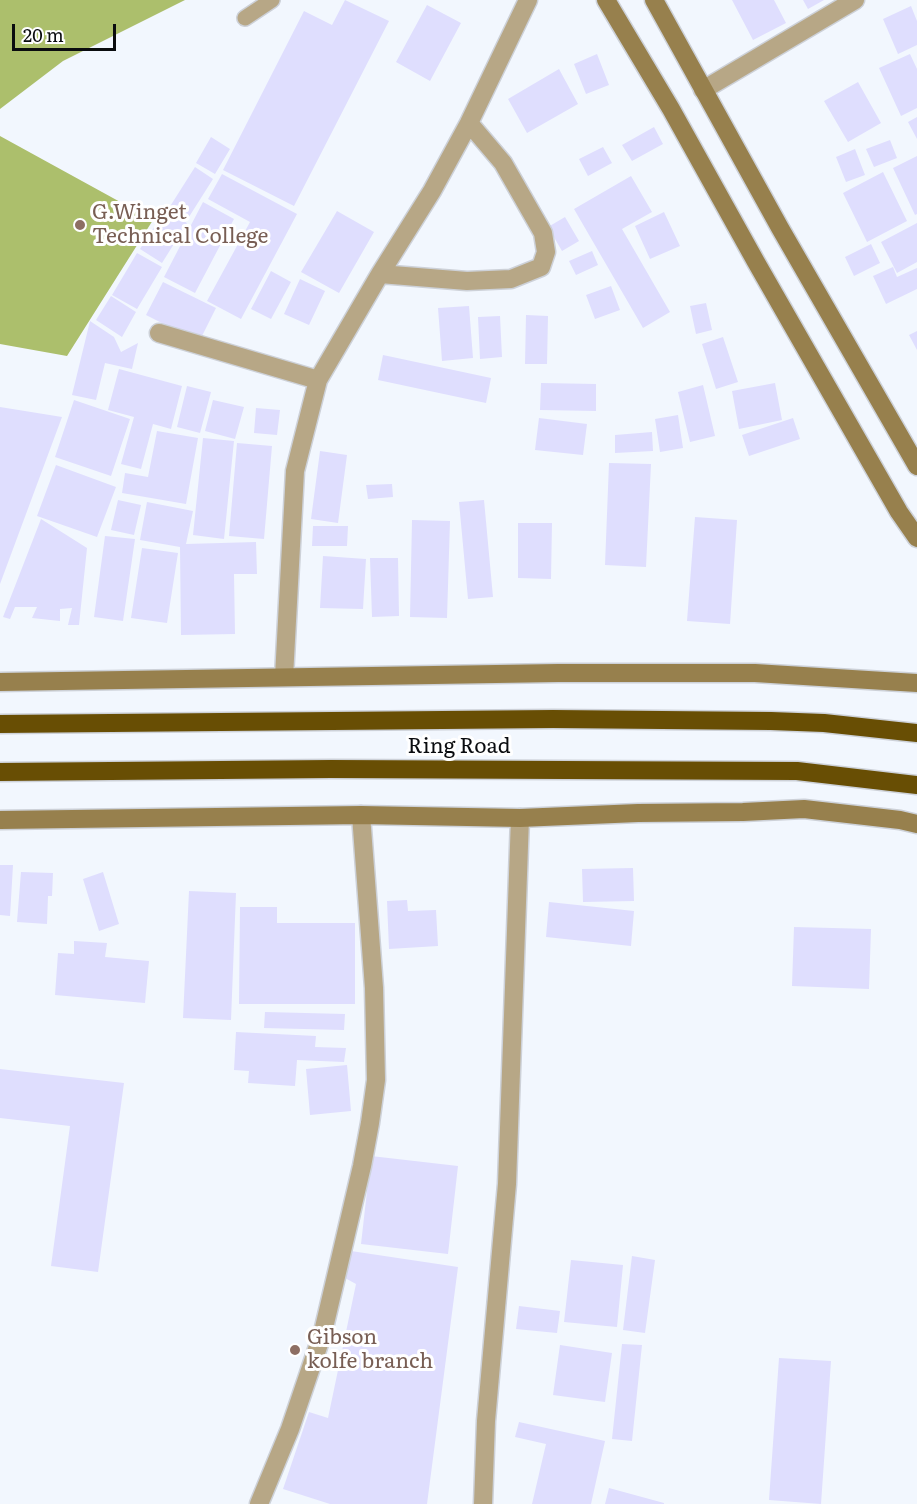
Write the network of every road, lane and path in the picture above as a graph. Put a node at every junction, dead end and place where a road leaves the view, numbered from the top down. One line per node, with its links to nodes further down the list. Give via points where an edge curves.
1 (272, 0): 6 (lane)
2 (528, 0): 8 (street)
3 (606, 0): 13 (main road)
4 (654, 0): 7 (main road)
5 (855, 0): 7 (street)
6 (244, 18)
7 (704, 90): 12 (main road)
8 (469, 123): 9 (street); 9 (street, via 503,163 543,233 546,252 541,267 511,279 467,281)
9 (380, 274): 11 (street)
10 (159, 333): 11 (street)
11 (318, 380): 14 (street, via 295,471)
12 (917, 466)
13 (917, 538)
14 (284, 677): 15 (main road); 16 (main road, via 755,673)
15 (0, 682)
16 (917, 683)
17 (0, 724): 18 (highway, Ring Road, via 771,721)
18 (917, 733)
19 (0, 772): 20 (highway, Ring Road, via 796,771)
20 (917, 785)
21 (361, 815): 22 (main road); 23 (main road); 25 (street, via 374,987 376,1080 370,1123 323,1332)
22 (520, 818): 24 (main road, via 804,809); 26 (street, via 507,1184 486,1421)
23 (0, 820)
24 (917, 824)
25 (259, 1504)
26 (483, 1504)

